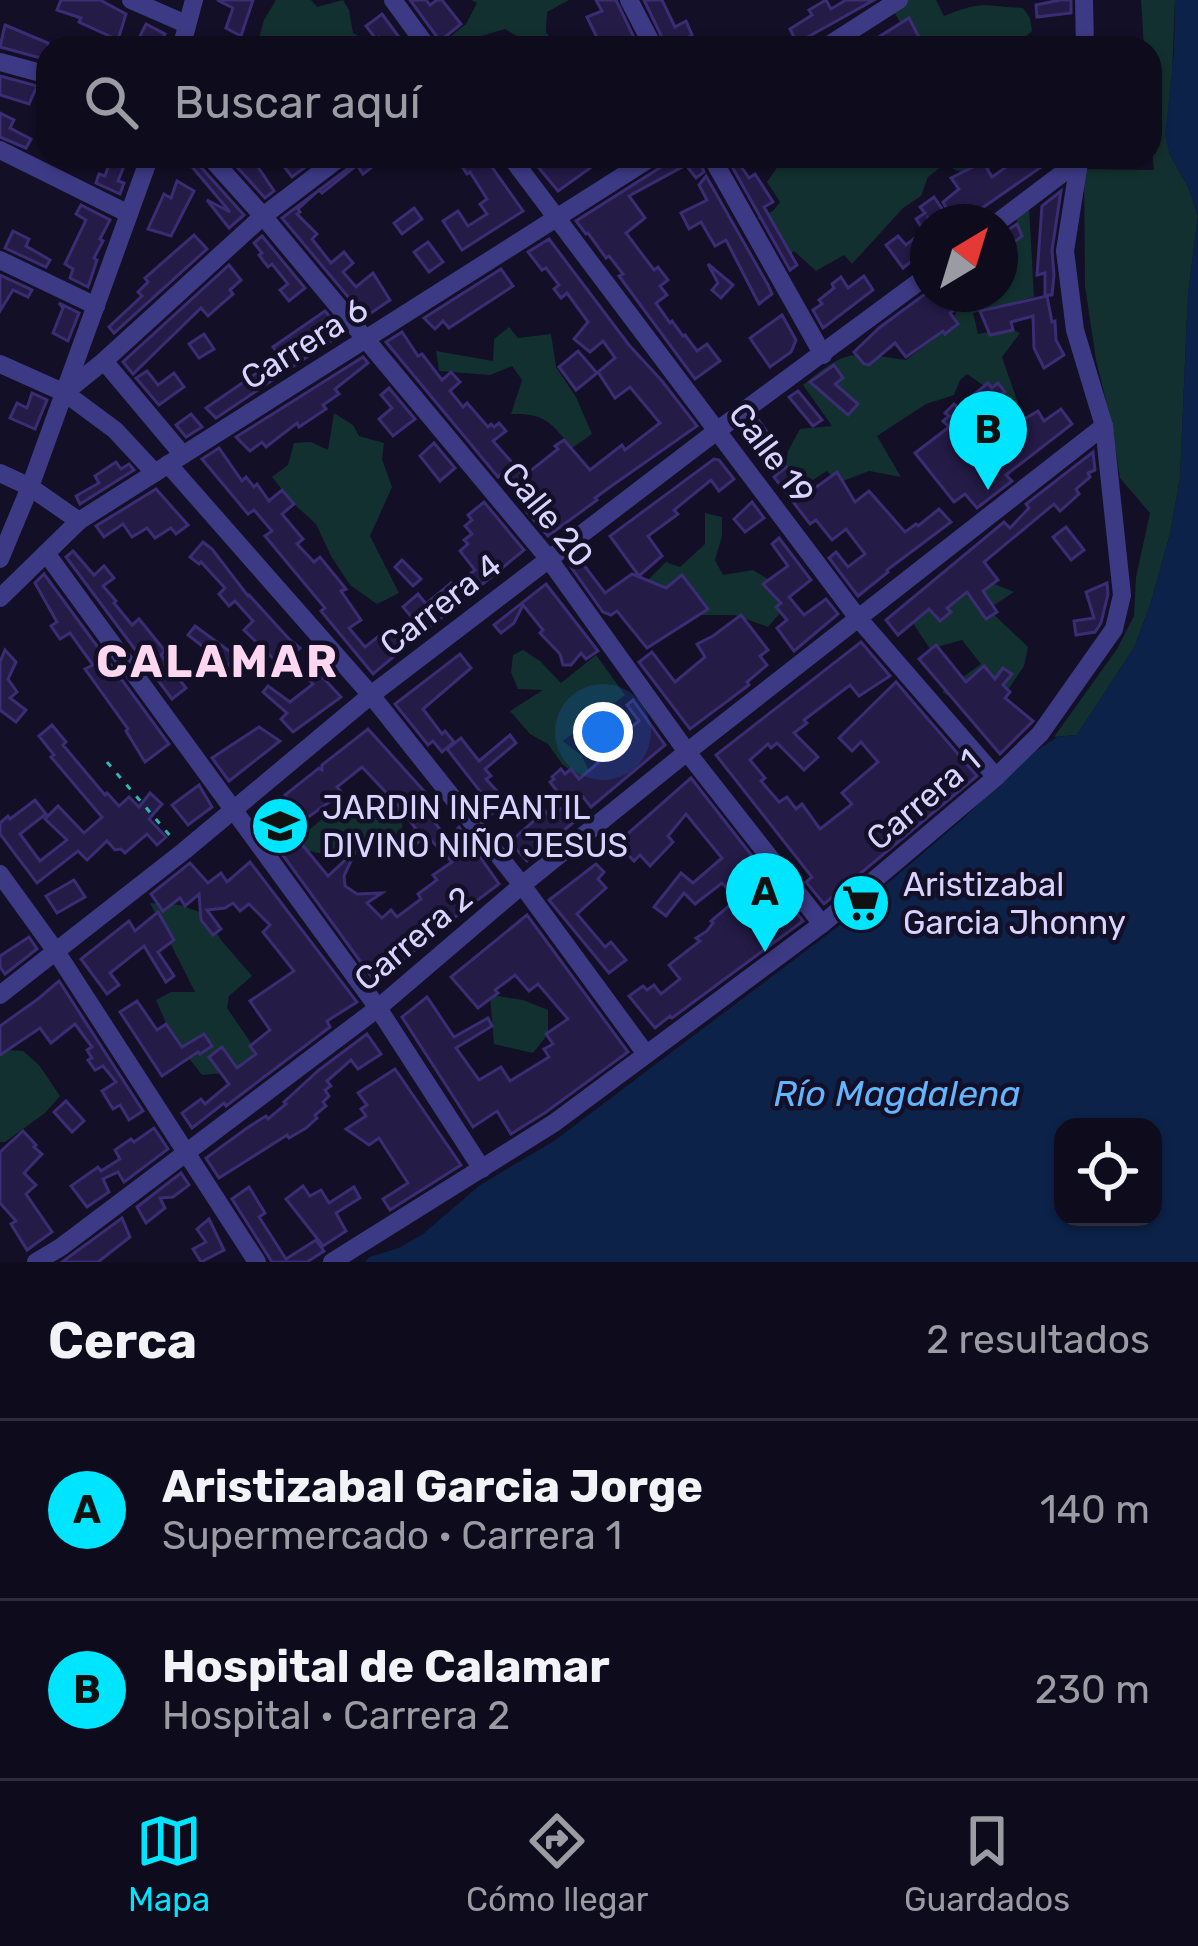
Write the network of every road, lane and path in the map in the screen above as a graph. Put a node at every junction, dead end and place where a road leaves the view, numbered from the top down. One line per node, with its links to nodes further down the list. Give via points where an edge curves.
1 (131, 0): 7 (street)
2 (194, 0): 7 (street)
3 (393, 0): 9 (street)
4 (629, 0): 10 (street)
5 (899, 0): 11 (street)
6 (1084, 0): 12 (street)
7 (186, 24): 8 (street)
8 (184, 36)
9 (419, 36)
10 (648, 36)
11 (843, 36)
12 (1085, 36)
13 (0, 62): 14 (street)
14 (36, 72)
15 (0, 150): 16 (street)
16 (36, 168)
17 (36, 168): 27 (street)
18 (146, 168): 27 (street)
19 (220, 168): 28 (street, Calle 20)
20 (325, 168): 28 (street)
21 (519, 168): 29 (street, Calle 19)
22 (635, 168): 29 (street, Carrera 6)
23 (718, 168): 34 (street)
24 (1067, 168): 26 (street)
25 (1078, 168): 38 (street, Carrera 1, via 1065,251 1075,330)
26 (1018, 206)
27 (129, 214): 32 (street)
28 (262, 216): 33 (street, Calle 20); 35 (street)
29 (557, 217): 33 (street, Carrera 6); 39 (street, Calle 19)
30 (0, 260): 32 (street)
31 (910, 289): 34 (street, Carrera 4)
32 (96, 306): 37 (street)
33 (364, 340): 40 (street, Carrera 6); 45 (street, Calle 20)
34 (823, 355): 39 (street, Carrera 4)
35 (104, 361): 37 (street); 40 (street)
36 (0, 364): 37 (street)
37 (65, 393): 40 (street); 42 (street)
38 (1104, 426): 48 (street, Carrera 2); 52 (street, Carrera 1, via 1121,595 1114,629 1040,734)
39 (718, 430): 45 (street, Carrera 4); 48 (street, Calle 19)
40 (169, 464): 43 (street, Carrera 6); 49 (street)
41 (0, 473): 42 (street)
42 (30, 487): 43 (street); 46 (street)
43 (79, 521): 44 (street, Carrera 6)
44 (46, 553): 47 (street, Carrera 6); 53 (street)
45 (548, 558): 49 (street, Carrera 4); 50 (street, Calle 20)
46 (0, 559)
47 (0, 598)
48 (858, 618): 50 (street, Carrera 2); 52 (street, Calle 19)
49 (371, 695): 53 (street, Carrera 4); 56 (street)
50 (687, 752): 56 (street, Carrera 2); 57 (street, Calle 20)
51 (106, 762): 54 (path)
52 (997, 777): 57 (street, Carrera 1)
53 (235, 810): 58 (street, Carrera 4); 60 (street)
54 (173, 838)
55 (0, 874): 58 (street)
56 (522, 885): 60 (street, Carrera 2); 61 (street)
57 (822, 924): 61 (street, Carrera 1)
58 (56, 950): 59 (street, Carrera 4); 62 (street)
59 (0, 994)
60 (378, 1008): 62 (street, Carrera 2); 63 (street)
61 (646, 1054): 63 (street, Carrera 1)
62 (185, 1154): 64 (street, Carrera 2); 66 (street)
63 (482, 1168): 67 (street, Carrera 1)
64 (66, 1254): 65 (street, Carrera 2)
65 (36, 1262)
66 (257, 1262)
67 (332, 1262)

